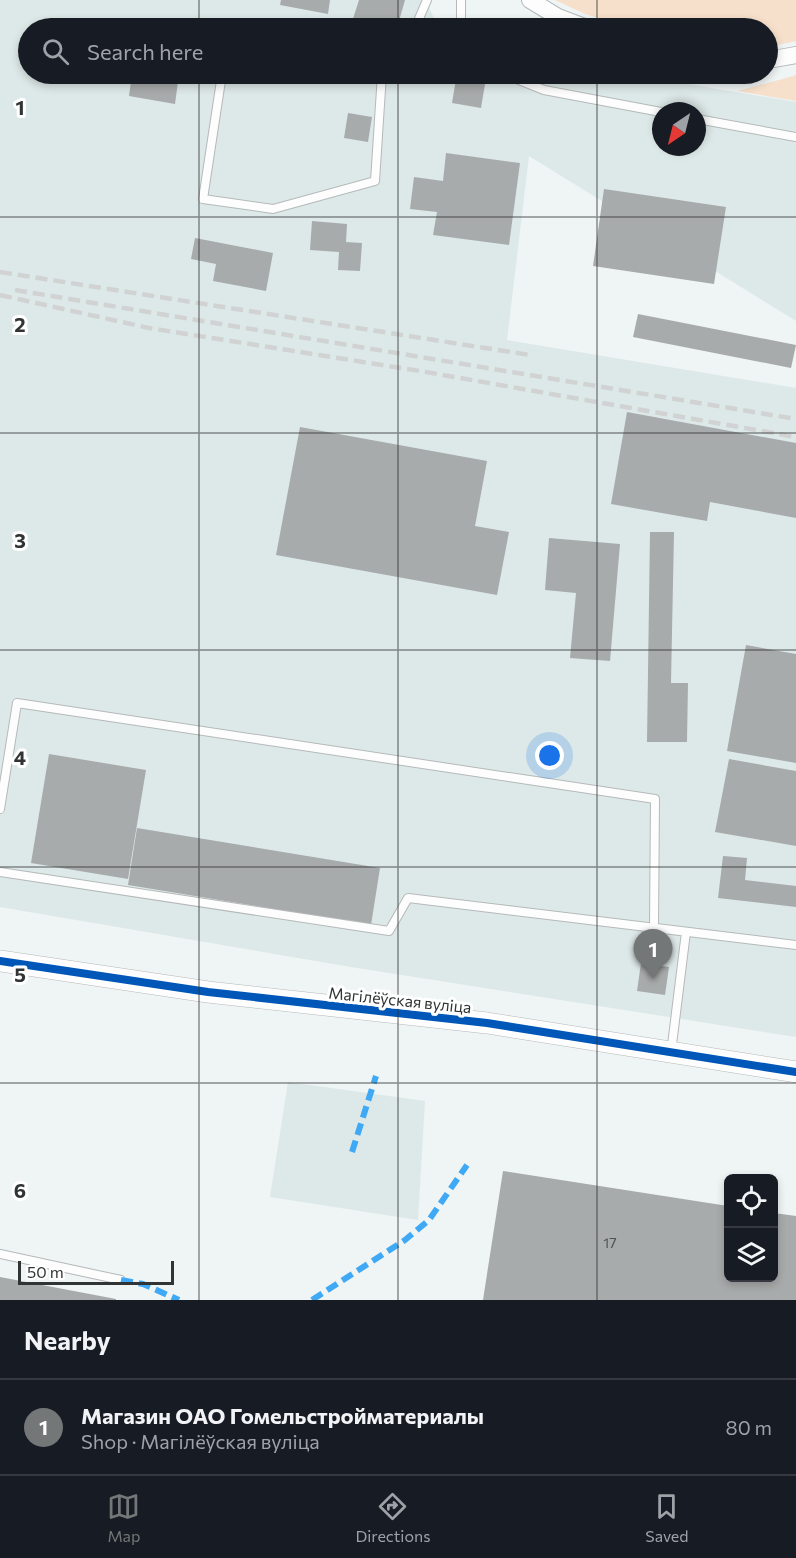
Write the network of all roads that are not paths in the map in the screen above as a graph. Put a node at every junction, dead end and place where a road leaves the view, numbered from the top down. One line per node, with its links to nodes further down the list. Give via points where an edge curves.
1 (427, 0): 4 (lane)
2 (461, 0): 5 (lane)
3 (530, 0): 6 (street)
4 (419, 18)
5 (461, 18)
6 (561, 18)
7 (796, 55): 8 (street)
8 (778, 58)
9 (220, 84): 10 (lane, via 203,199 273,209 375,182)
10 (381, 84)
11 (529, 84): 12 (lane)
12 (652, 110)
13 (706, 121): 14 (lane)
14 (796, 137)
15 (0, 809): 17 (lane, via 17,703 655,799)
16 (0, 872): 17 (lane, via 389,931 408,898)
17 (654, 927): 18 (lane)
18 (686, 932): 19 (lane); 21 (lane)
19 (796, 945)
20 (0, 961): 21 (street, Магілёўская вуліца, via 208,992 487,1023)
21 (671, 1053): 22 (street, Магілёўская вуліца)
22 (796, 1072)
23 (0, 1254): 24 (lane)
24 (121, 1280)

